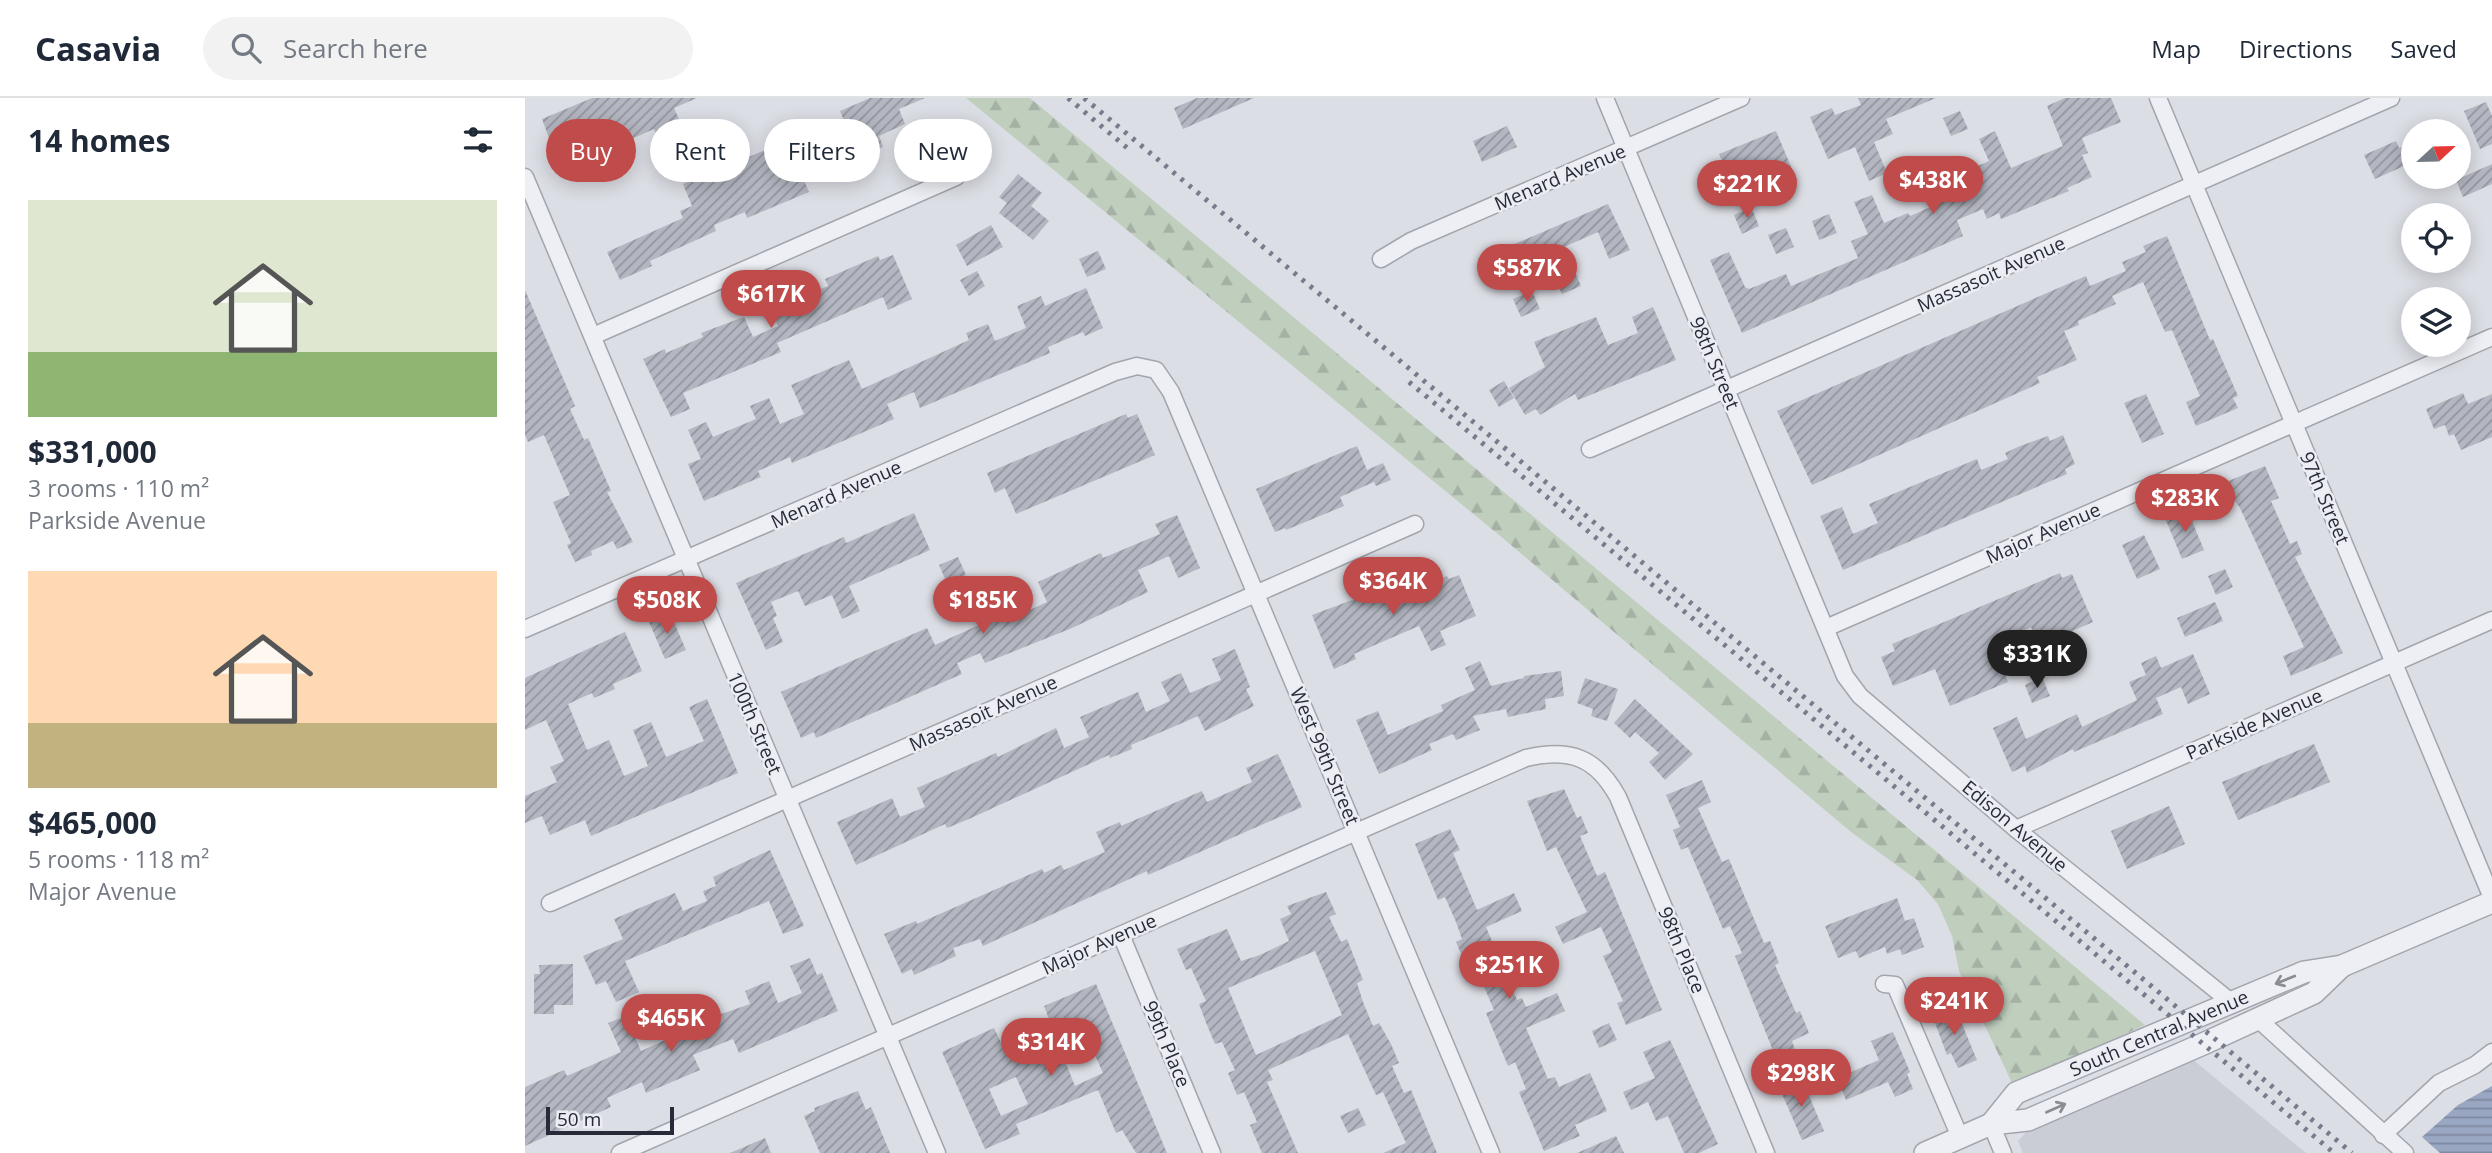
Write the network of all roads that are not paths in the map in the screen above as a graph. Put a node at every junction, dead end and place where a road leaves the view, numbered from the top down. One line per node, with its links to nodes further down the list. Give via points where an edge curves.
1 (1605, 98): 5 (street, 98th Street)
2 (1741, 98): 5 (street, Menard Avenue)
3 (2158, 98): 8 (street, 97th Street)
4 (2391, 98): 8 (street, Massasoit Avenue)
5 (1626, 148): 9 (street, Menard Avenue); 13 (street, 98th Street)
6 (525, 177): 10 (street, 100th Street)
7 (945, 182): 10 (street)
8 (2194, 186): 13 (street, Massasoit Avenue); 14 (street, 97th Street)
9 (1381, 259)
10 (593, 336): 17 (street, 100th Street)
11 (2492, 337): 14 (street, Major Avenue)
12 (1149, 366): 17 (street, Menard Avenue, via 1115,372); 18 (street, West 99th Street, via 1171,392)
13 (1726, 390): 15 (street, Massasoit Avenue); 20 (street, 98th Street)
14 (2294, 423): 20 (street, Major Avenue); 22 (street, 97th Street)
15 (1590, 449)
16 (1416, 524): 18 (street, Massasoit Avenue)
17 (686, 559): 21 (street, Menard Avenue); 24 (street, 100th Street)
18 (1256, 594): 24 (street, Massasoit Avenue); 26 (street, West 99th Street)
19 (2492, 620): 22 (street, Parkside Avenue)
20 (1826, 628): 25 (street, Edison Avenue, via 1845,676 1860,696)
21 (525, 629)
22 (2393, 663): 25 (street, Parkside Avenue); 27 (street, 97th Street)
23 (1583, 759): 26 (street, Major Avenue, via 1561,754 1526,758); 44 (street, 98th Place, via 1597,767 1618,797)
24 (787, 799): 28 (street, Massasoit Avenue); 34 (street, 100th Street)
25 (2016, 829): 32 (street, Edison Avenue)
26 (1358, 832): 29 (street, Major Avenue); 43 (street, West 99th Street)
27 (2492, 900): 30 (street, South Central Avenue)
28 (550, 903)
29 (1121, 934): 34 (street, Major Avenue); 42 (street, 99th Place)
30 (2342, 966): 32 (street, South Central Avenue, one-way to 32, via 2304,972); 33 (street, South Central Avenue, via 2314,993)
31 (1884, 984): 38 (street, via 1895,985)
32 (2231, 1002): 36 (street, South Central Avenue, via 2016,1093)
33 (2258, 1019): 36 (street, South Central Avenue, one-way to 33, via 2028,1120); 37 (street)
34 (888, 1037): 39 (street, Major Avenue); 41 (street, 100th Street)
35 (2492, 1052): 37 (street, via 2439,1083)
36 (1991, 1124): 38 (street, South Central Avenue); 46 (street)
37 (2383, 1135): 47 (street)
38 (1961, 1138): 45 (street, South Central Avenue)
39 (658, 1146): 40 (street, Major Avenue)
40 (619, 1153)
41 (937, 1153)
42 (1212, 1153)
43 (1491, 1153)
44 (1766, 1153)
45 (1925, 1153)
46 (2003, 1153)
47 (2405, 1153)

